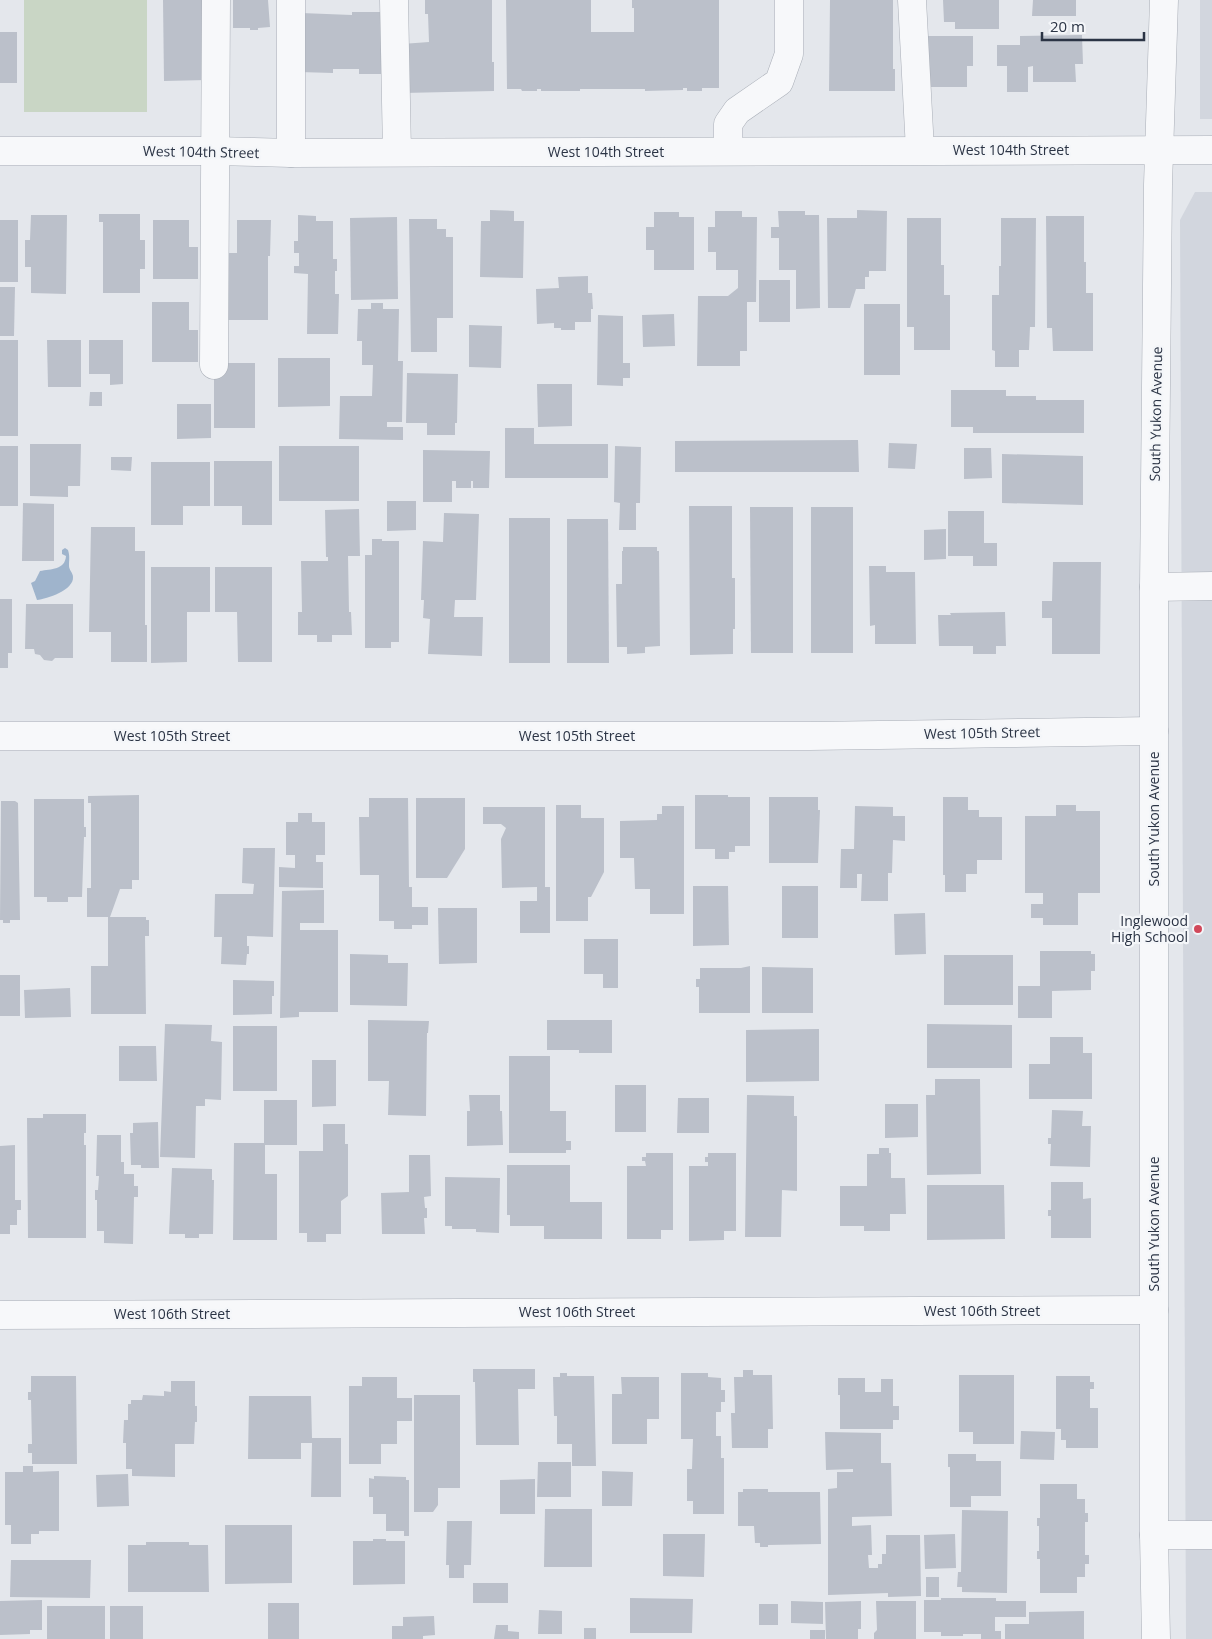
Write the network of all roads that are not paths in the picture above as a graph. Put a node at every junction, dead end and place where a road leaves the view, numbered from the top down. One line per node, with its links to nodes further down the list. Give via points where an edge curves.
1 (216, 0): 8 (street)
2 (291, 0): 14 (street)
3 (394, 0): 13 (street)
4 (789, 0): 12 (street, via 789,54 780,82 737,111 728,124)
5 (912, 0): 9 (street)
6 (1164, 0): 7 (street, South Yukon Avenue)
7 (1159, 149): 9 (street, West 104th Street); 10 (street, West 104th Street); 17 (street, South Yukon Avenue)
8 (214, 150): 11 (street, West 104th Street); 14 (street, West 104th Street); 15 (street)
9 (920, 150): 12 (street, West 104th Street)
10 (1212, 150)
11 (0, 151)
12 (728, 151): 13 (street, West 104th Street)
13 (397, 152): 14 (street, West 104th Street)
14 (291, 153)
15 (214, 365)
16 (1212, 586): 17 (street)
17 (1154, 587): 18 (street, South Yukon Avenue)
18 (1154, 731): 19 (street, West 105th Street, via 810,736); 20 (street, South Yukon Avenue)
19 (0, 736)
20 (1154, 1310): 21 (street, West 106th Street); 22 (street, South Yukon Avenue)
21 (0, 1315)
22 (1154, 1535): 23 (street); 24 (street, South Yukon Avenue)
23 (1212, 1535)
24 (1156, 1639)

